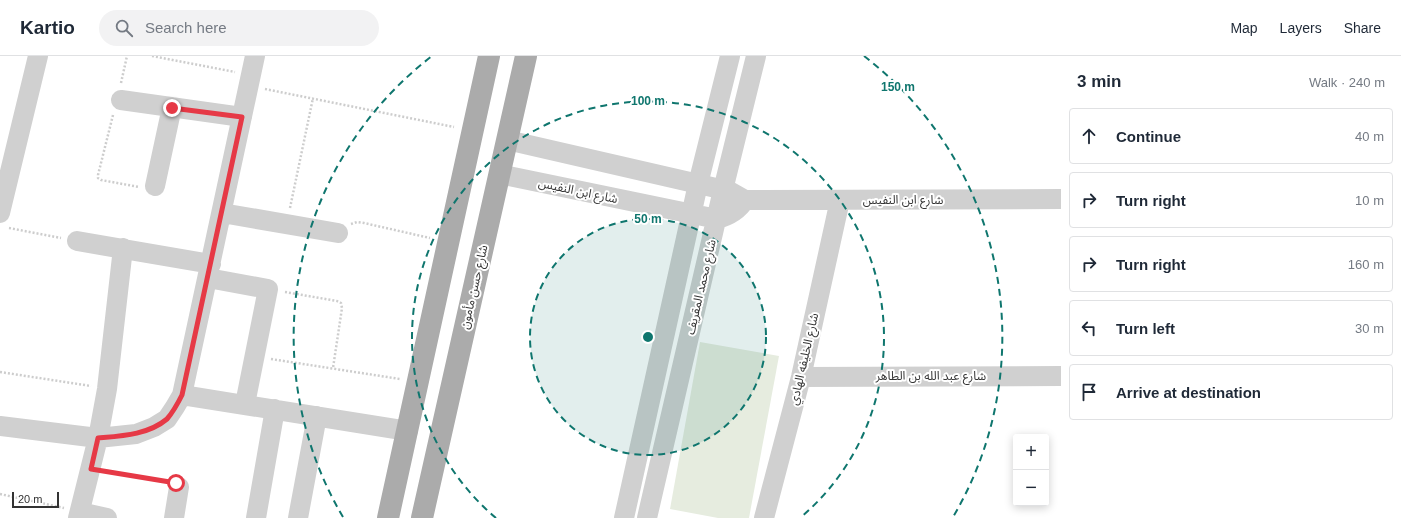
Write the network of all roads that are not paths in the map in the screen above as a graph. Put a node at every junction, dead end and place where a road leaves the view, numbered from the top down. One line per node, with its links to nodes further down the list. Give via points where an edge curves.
1 (38, 56): 21 (street)
2 (489, 56): 33 (main road)
3 (526, 56): 10 (main road, شارع حسن مأمون)
4 (730, 56): 12 (street, شارع محمد المقريف)
5 (756, 56): 14 (street, شارع محمد المقريف)
6 (251, 72): 9 (street)
7 (119, 101): 8 (street)
8 (172, 108): 9 (street); 13 (street)
9 (242, 117): 18 (street)
10 (507, 140): 11 (main road, شارع حسن مأمون); 12 (street, شارع ابن النفيس)
11 (499, 174): 19 (street, شارع ابن النفيس); 42 (main road, شارع حسن مأمون)
12 (698, 184): 14 (street, شارع ابن النفيس); 19 (street, شارع محمد المقريف)
13 (155, 186)
14 (722, 190): 15 (street, شارع ابن النفيس, via 734,193); 20 (street, شارع محمد المقريف)
15 (745, 200): 16 (street, شارع ابن النفيس); 20 (street, via 733,213)
16 (840, 200): 17 (street, شارع ابن النفيس); 27 (street, شارع الخليفه الهادي)
17 (1061, 200)
18 (222, 213): 22 (street); 25 (street)
19 (692, 214): 20 (street, شارع ابن النفيس); 43 (street, شارع محمد المقريف)
20 (717, 219): 44 (street, شارع محمد المقريف)
21 (4, 220)
22 (338, 233)
23 (77, 241): 24 (street)
24 (123, 248): 25 (street); 34 (street, via 107,389)
25 (209, 271): 28 (street); 29 (street, via 268,289)
26 (1061, 376): 27 (street, شارع عبد الله بن الطاهر)
27 (801, 377): 45 (street, شارع الخليفه الهادي)
28 (182, 395): 29 (street); 34 (street, via 167,419 154,427 136,434)
29 (245, 404): 30 (street)
30 (275, 409): 31 (street); 39 (street)
31 (317, 416): 33 (street); 40 (street)
32 (0, 426): 34 (street)
33 (408, 430): 41 (main road)
34 (98, 438): 36 (street)
35 (179, 487): 38 (street)
36 (79, 515): 37 (street)
37 (107, 518)
38 (174, 518)
39 (256, 518)
40 (298, 518)
41 (388, 518)
42 (422, 518)
43 (624, 518)
44 (647, 518)
45 (764, 518)

